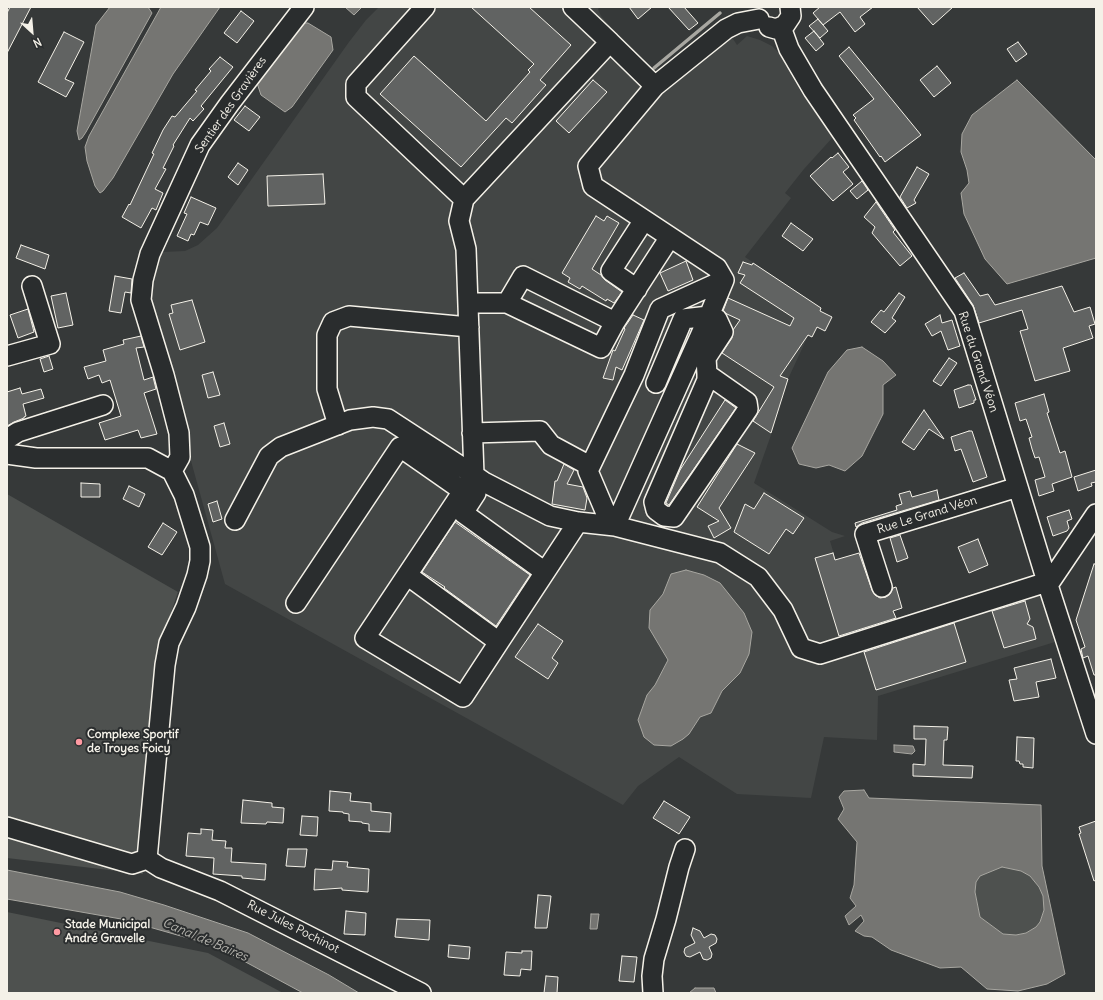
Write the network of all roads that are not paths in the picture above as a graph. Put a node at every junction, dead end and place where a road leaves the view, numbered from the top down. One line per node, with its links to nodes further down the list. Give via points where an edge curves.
1 (304, 7): 31 (street, Sentier des Gravières, via 200,145 150,254 141,300 180,433 180,457)
2 (425, 7): 9 (street, via 356,84 356,97)
3 (573, 7): 7 (street)
4 (790, 7): 6 (street, via 791,16)
5 (759, 13): 6 (street, via 766,26 776,29); 8 (street, via 726,29)
6 (781, 27): 33 (street, Rue du Grand Véon, via 789,48 813,90 964,311)
7 (610, 42): 8 (street); 9 (street)
8 (655, 86): 10 (street, via 588,166 593,186)
9 (464, 199): 15 (street, via 459,221 466,249)
10 (644, 220): 11 (street); 14 (street, via 611,271)
11 (670, 237): 12 (street, via 717,268); 14 (street)
12 (724, 280): 17 (street); 22 (street, via 660,309)
13 (32, 286): 20 (street, via 50,344)
14 (637, 289): 18 (street)
15 (468, 302): 16 (street); 19 (street)
16 (507, 303): 18 (street, via 601,348); 18 (street, via 523,276)
17 (709, 316): 21 (street, via 717,319 723,332 706,358); 23 (street, via 683,319); 24 (street)
18 (615, 322)
19 (469, 327): 26 (street, via 348,316 333,322 327,335 328,389); 27 (street)
20 (7, 356)
21 (707, 374): 21 (street, via 747,402 748,409 674,517 664,516 656,510 654,502 707,380)
22 (634, 375): 23 (street); 30 (street)
23 (656, 383): 24 (street)
24 (676, 391): 38 (street)
25 (103, 405): 28 (street, via 18,432)
26 (338, 425): 32 (street, via 350,420 373,417 388,419); 36 (street, via 281,447 269,456)
27 (472, 433): 30 (street, via 540,432 551,445); 32 (street)
28 (7, 439)
29 (7, 454): 31 (street, via 36,458 148,458)
30 (590, 466): 38 (street, via 588,470)
31 (172, 471): 48 (street, via 184,494 194,525 200,547 200,561 198,575 186,607 169,643 165,665)
32 (479, 479): 34 (street); 37 (street, via 550,516); 39 (street, via 463,513)
33 (1018, 487): 41 (street, Rue du Grand Véon); 42 (street, Rue Le Grand Véon, via 865,534)
34 (463, 491): 40 (street); 43 (street, via 400,446)
35 (1096, 514): 41 (street)
36 (235, 520)
37 (578, 522): 38 (street); 39 (street)
38 (613, 525): 41 (street, via 720,553 758,577 783,610 801,648 820,654)
39 (545, 572): 44 (street)
40 (407, 575): 44 (street); 44 (street, via 365,638 463,697)
41 (1047, 583): 45 (street, Rue du Grand Véon)
42 (882, 587)
43 (296, 603)
44 (499, 642)
45 (1096, 734)
46 (7, 827): 48 (street, via 132,864)
47 (685, 849): 50 (street, via 654,959)
48 (154, 863): 49 (street, Rue Jules Pochinot, via 220,891)
49 (421, 993)
50 (653, 993)

